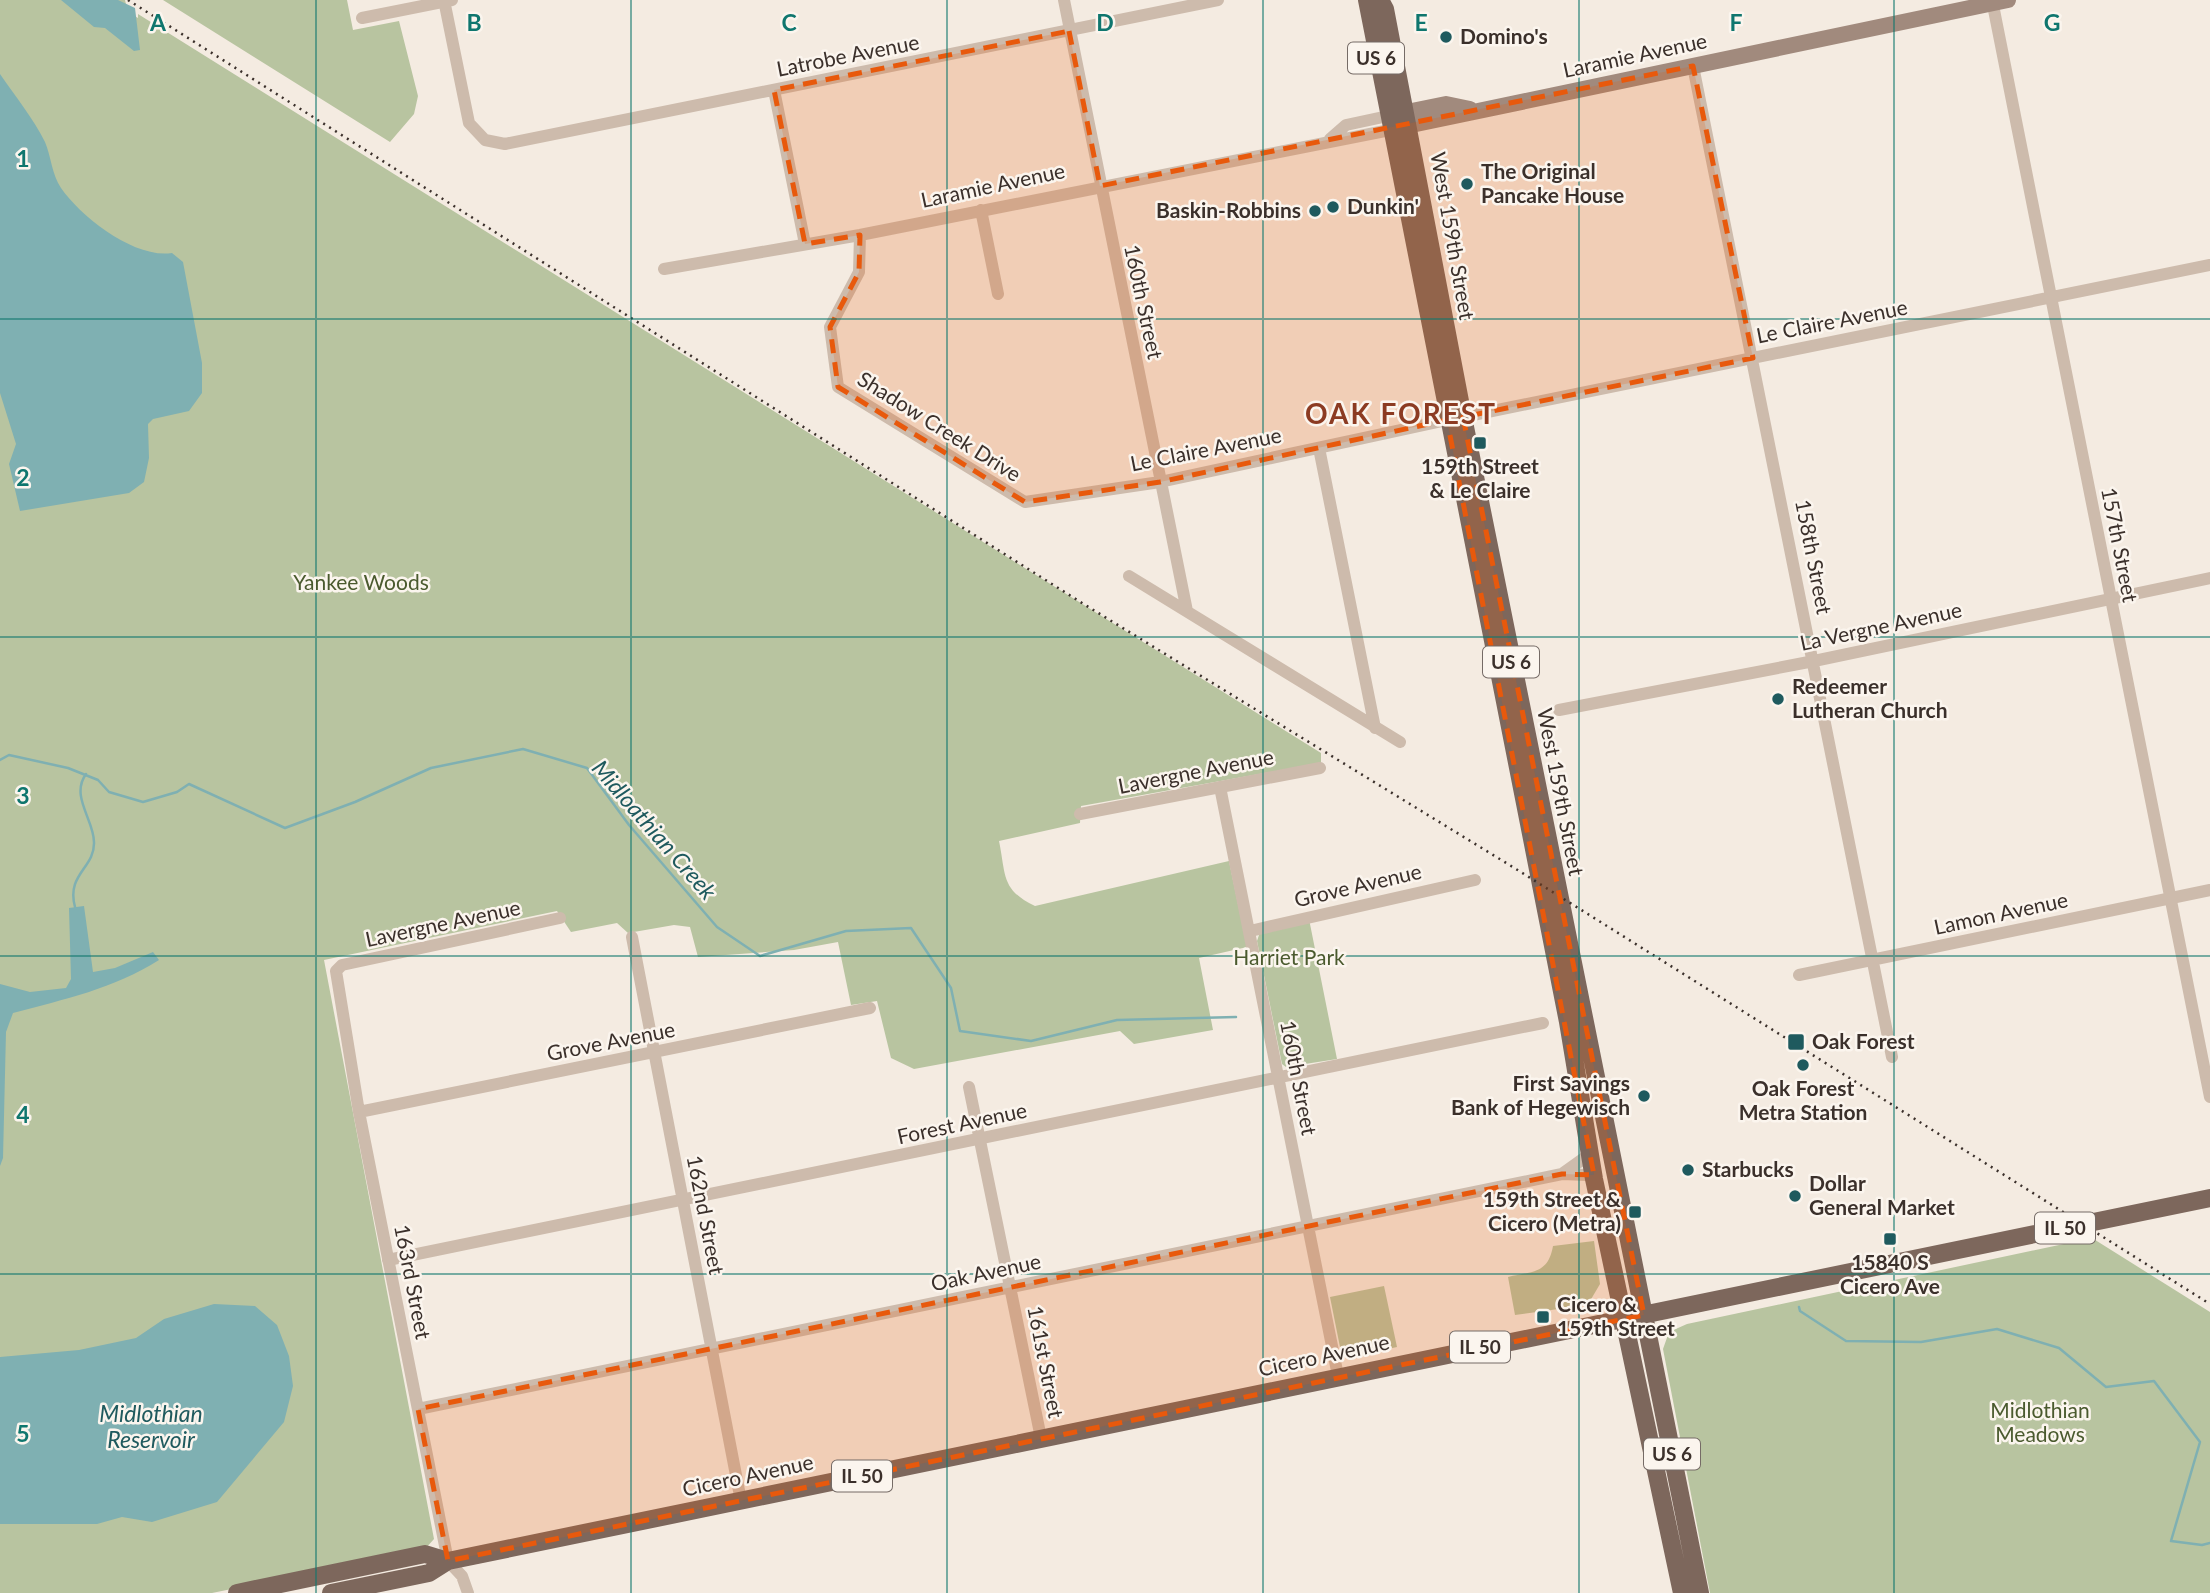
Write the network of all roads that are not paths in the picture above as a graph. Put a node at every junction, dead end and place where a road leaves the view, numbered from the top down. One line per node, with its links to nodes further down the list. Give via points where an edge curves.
1 (1064, 0): 8 (street, 160th Street)
2 (1218, 0): 8 (street, Latrobe Avenue)
3 (1367, 0): 11 (main road, West 159th Street / US 6)
4 (1380, 0): 11 (main road, West 159th Street / US 6, via 1385,9)
5 (447, 1): 7 (street); 10 (street, Latrobe Avenue, via 469,123 485,141 506,144)
6 (1998, 1): 9 (street, Laramie Avenue); 19 (street, 157th Street)
7 (362, 18)
8 (1069, 31): 10 (street, Latrobe Avenue); 12 (street, 160th Street)
9 (1693, 66): 11 (street, Laramie Avenue); 20 (street, 158th Street)
10 (774, 90): 15 (street)
11 (1398, 121): 12 (street, Laramie Avenue); 21 (main road, West 159th Street / US 6)
12 (1100, 186): 13 (street, Laramie Avenue); 23 (street, 160th Street)
13 (981, 210): 14 (street, Laramie Avenue); 18 (street)
14 (860, 235): 15 (street, Laramie Avenue); 24 (street, Shadow Creek Drive, via 859,272 830,327 838,387 1025,502)
15 (805, 244): 17 (street, Laramie Avenue)
16 (2210, 265): 19 (street, Le Claire Avenue)
17 (664, 268)
18 (998, 293)
19 (2051, 297): 20 (street, Le Claire Avenue); 27 (street, 157th Street)
20 (1754, 358): 21 (street, Le Claire Avenue); 29 (street, 158th Street)
21 (1455, 418): 22 (street, Le Claire Avenue); 54 (main road, West 159th Street / US 6); 62 (main road, West 159th Street / US 6)
22 (1319, 448): 23 (street, Le Claire Avenue); 31 (street)
23 (1160, 482): 24 (street, Le Claire Avenue); 28 (street, 160th Street)
24 (1094, 490)
25 (1129, 576): 28 (street)
26 (2210, 578): 27 (street, La Vergne Avenue)
27 (2109, 599): 29 (street, La Vergne Avenue); 38 (street, 157th Street)
28 (1187, 611): 31 (street)
29 (1814, 661): 30 (street, La Vergne Avenue); 42 (street, 158th Street)
30 (1559, 710)
31 (1375, 728): 32 (street)
32 (1400, 742)
33 (1320, 768): 34 (street, Lavergne Avenue)
34 (1220, 787): 35 (street, Lavergne Avenue); 40 (street, 160th Street)
35 (1080, 814)
36 (1475, 880): 40 (street, Grove Avenue)
37 (2210, 890): 38 (street, Lamon Avenue)
38 (2169, 899): 42 (street, Lamon Avenue); 51 (street, 157th Street)
39 (559, 918): 43 (street, Lavergne Avenue, via 342,965)
40 (1250, 931): 49 (street, 160th Street)
41 (632, 937): 47 (street, 162nd Street)
42 (1872, 960): 44 (street, Lamon Avenue); 48 (street, 158th Street)
43 (336, 971): 52 (street, 163rd Street)
44 (1799, 975)
45 (870, 1008): 47 (street, Grove Avenue)
46 (1543, 1023): 49 (street, Forest Avenue)
47 (654, 1053): 52 (street, Grove Avenue); 58 (street, 162nd Street)
48 (1892, 1057)
49 (1279, 1079): 53 (street, Forest Avenue); 59 (street, 160th Street)
50 (969, 1087): 53 (street, 161st Street)
51 (2210, 1097)
52 (359, 1112): 60 (street, 163rd Street)
53 (980, 1140): 58 (street, Forest Avenue); 61 (street, 161st Street)
54 (1590, 1154): 55 (street, Oak Avenue); 56 (main road, West 159th Street / US 6)
55 (1562, 1174): 56 (street, Oak Avenue); 59 (street, Oak Avenue)
56 (1594, 1179): 63 (main road, West 159th Street / US 6)
57 (2210, 1198): 62 (main road, Cicero Avenue / IL 50)
58 (683, 1201): 60 (street, Forest Avenue); 64 (street, 162nd Street)
59 (1308, 1227): 61 (street, Oak Avenue); 65 (street, 160th Street)
60 (388, 1260): 66 (street, 163rd Street)
61 (1011, 1288): 64 (street, Oak Avenue); 67 (street, 161st Street)
62 (1644, 1315): 63 (main road, Cicero Avenue / IL 50); 74 (main road, West 159th Street / US 6)
63 (1623, 1319): 65 (main road, Cicero Avenue / IL 50); 73 (main road, West 159th Street / US 6)
64 (712, 1349): 66 (street, Oak Avenue); 68 (street, 162nd Street)
65 (1338, 1376): 67 (main road, Cicero Avenue / IL 50)
66 (418, 1409): 69 (street, 163rd Street)
67 (1041, 1438): 68 (main road, Cicero Avenue / IL 50)
68 (741, 1501): 69 (main road, Cicero Avenue / IL 50)
69 (448, 1561): 70 (main road, Cicero Avenue / IL 50, via 425,1554); 71 (main road, Cicero Avenue / IL 50, via 429,1573); 72 (street, 163rd Street, via 462,1576)
70 (237, 1593)
71 (331, 1593)
72 (468, 1593)
73 (1682, 1593)
74 (1700, 1593)

